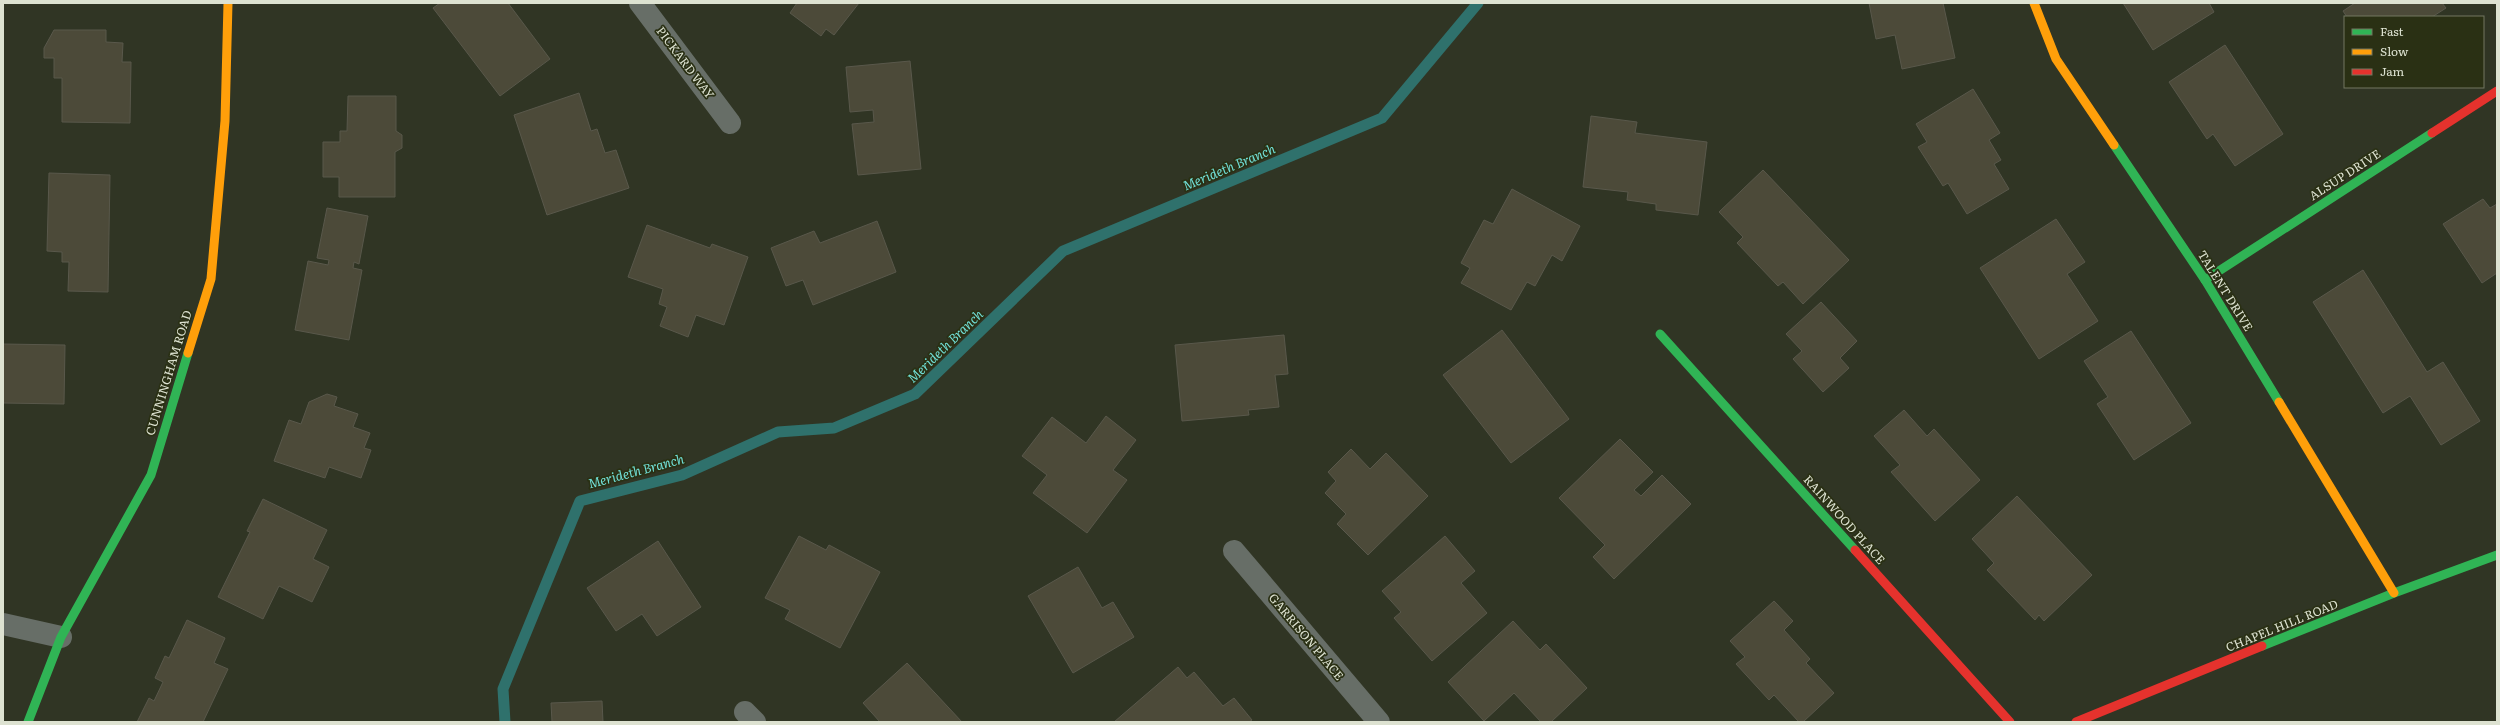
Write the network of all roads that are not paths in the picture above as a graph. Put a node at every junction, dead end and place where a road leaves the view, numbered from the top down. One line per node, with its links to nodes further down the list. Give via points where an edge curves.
1 (228, 3): 12 (street, CUNNINGHAM ROAD, via 225,121 211,279 150,475)
2 (640, 3): 5 (street, PICKARD WAY)
3 (2034, 3): 6 (street, TALENT DRIVE, via 2056,59)
4 (2497, 91): 6 (street, ALSUP DRIVE)
5 (730, 122)
6 (2205, 280): 10 (street, TALENT DRIVE)
7 (1660, 334): 15 (street, RAINWOOD PLACE)
8 (1234, 552): 14 (street, GARRISON PLACE)
9 (2497, 554): 10 (street, CHAPEL HILL ROAD)
10 (2394, 593): 16 (street, CHAPEL HILL ROAD)
11 (3, 624): 12 (street)
12 (61, 637): 13 (street, CUNNINGHAM ROAD)
13 (28, 722)
14 (1379, 722)
15 (2010, 722)
16 (2076, 722)

